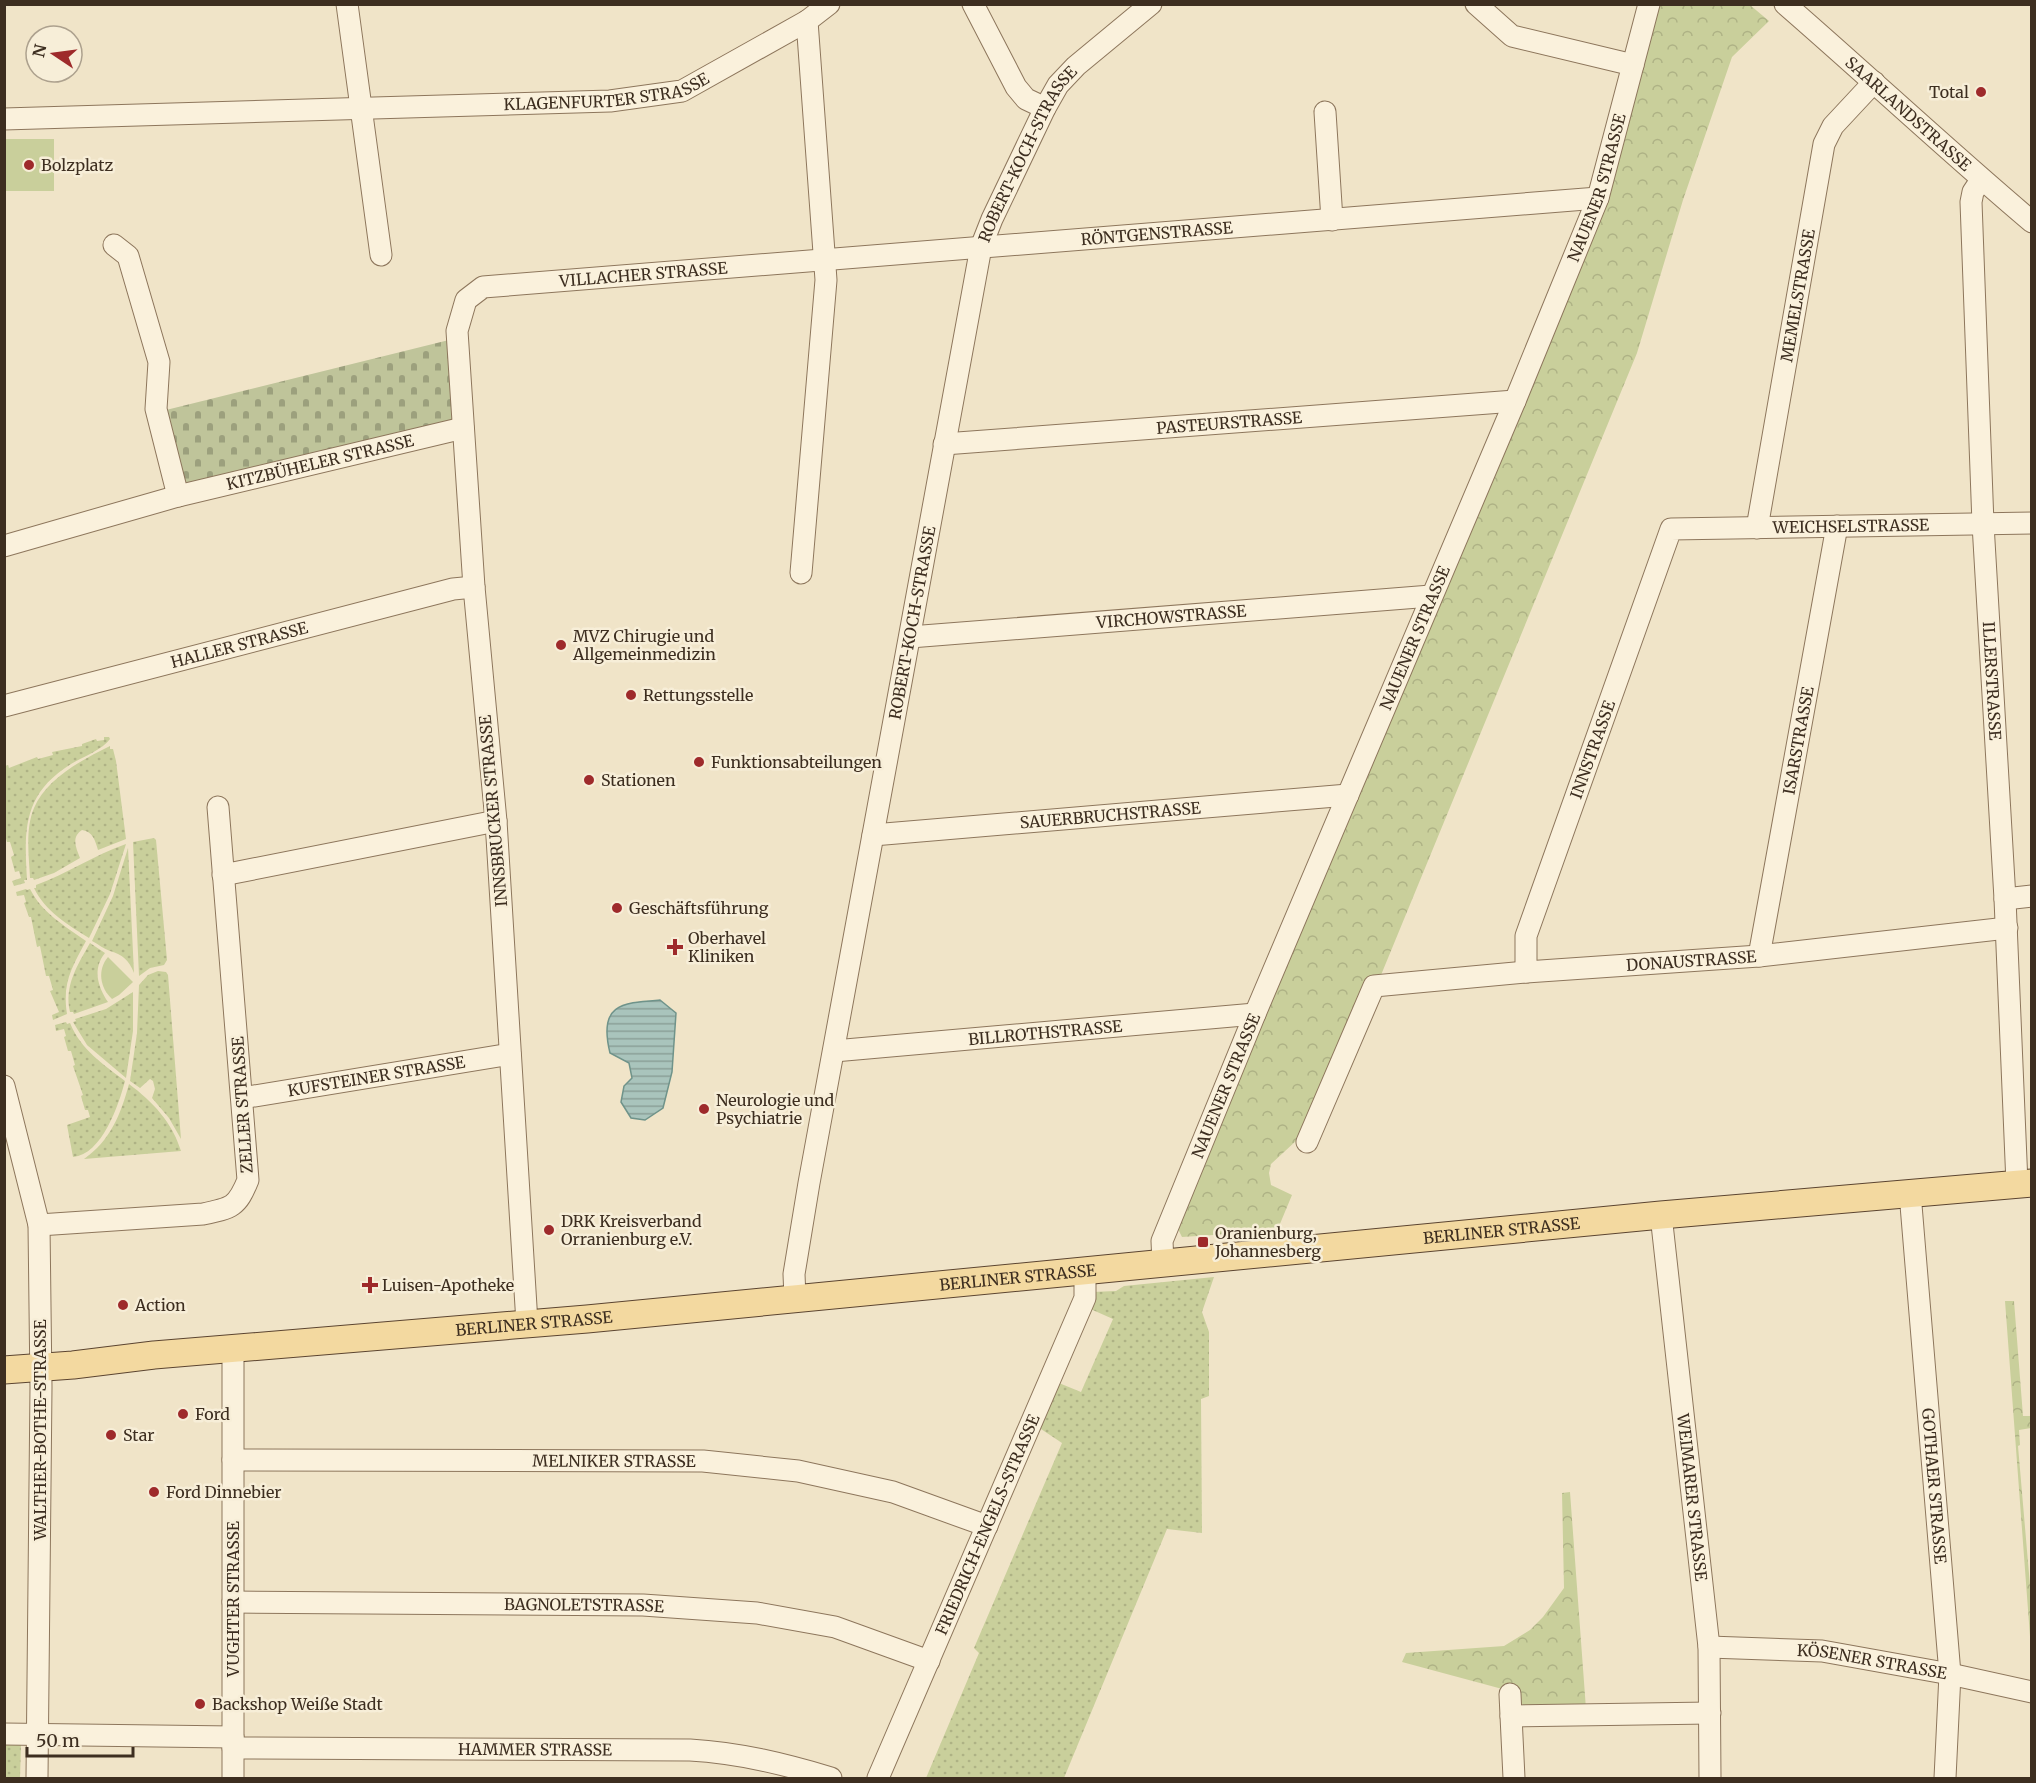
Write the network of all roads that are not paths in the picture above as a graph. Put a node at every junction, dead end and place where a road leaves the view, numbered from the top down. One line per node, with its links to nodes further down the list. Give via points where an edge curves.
1 (347, 4): 11 (street)
2 (829, 4): 8 (street, KLAGENFURTER STRASSE)
3 (973, 4): 12 (street, via 1016,87 1026,99)
4 (1151, 4): 12 (street, ROBERT-KOCH-STRASSE, via 1076,66 1058,85)
5 (1476, 4): 9 (street, via 1512,36)
6 (1648, 4): 9 (street, NAUENER STRASSE)
7 (1785, 4): 10 (street, SAARLANDSTRASSE)
8 (807, 21): 11 (street, KLAGENFURTER STRASSE, via 682,91 610,101); 22 (street)
9 (1633, 65): 16 (street, NAUENER STRASSE)
10 (1874, 82): 15 (street, SAARLANDSTRASSE); 31 (street, MEMELSTRASSE, via 1833,126 1824,144)
11 (362, 108): 14 (street, KLAGENFURTER STRASSE); 21 (street)
12 (1045, 108): 20 (street, ROBERT-KOCH-STRASSE)
13 (1325, 112): 17 (street)
14 (4, 119)
15 (1981, 180): 18 (street, SAARLANDSTRASSE); 29 (street, ILLERSTRASSE, via 1971,202)
16 (1598, 198): 17 (street, RÖNTGENSTRASSE); 24 (street, NAUENER STRASSE)
17 (1332, 220): 20 (street, RÖNTGENSTRASSE)
18 (2031, 222)
19 (114, 245): 27 (street, via 128,256 159,362 156,409)
20 (981, 248): 22 (street, VILLACHER STRASSE); 26 (street, ROBERT-KOCH-STRASSE)
21 (381, 255)
22 (825, 260): 23 (street, VILLACHER STRASSE, via 483,287); 34 (street)
23 (466, 300): 25 (street, INNSBRUCKER STRASSE, via 457,330)
24 (1515, 402): 26 (street, PASTEURSTRASSE); 36 (street, NAUENER STRASSE)
25 (464, 428): 27 (street, KITZBÜHELER STRASSE); 35 (street, INNSBRUCKER STRASSE)
26 (944, 444): 37 (street, ROBERT-KOCH-STRASSE)
27 (178, 496): 33 (street, KITZBÜHELER STRASSE)
28 (2031, 523): 29 (street, WEICHSELSTRASSE)
29 (1983, 525): 30 (street, WEICHSELSTRASSE); 45 (street, ILLERSTRASSE)
30 (1837, 526): 31 (street, WEICHSELSTRASSE); 47 (street, ISARSTRASSE)
31 (1757, 528): 32 (street, WEICHSELSTRASSE)
32 (1671, 529): 48 (street, INNSTRASSE, via 1526,936)
33 (4, 546)
34 (801, 573)
35 (474, 587): 38 (street, HALLER STRASSE, via 430,595); 41 (street, INNSBRUCKER STRASSE)
36 (1431, 596): 37 (street, VIRCHOWSTRASSE); 39 (street, NAUENER STRASSE)
37 (910, 637): 42 (street, ROBERT-KOCH-STRASSE)
38 (4, 706)
39 (1348, 795): 42 (street, SAUERBRUCHSTRASSE); 49 (street, NAUENER STRASSE)
40 (218, 807): 43 (street, ZELLER STRASSE)
41 (496, 821): 43 (street); 51 (street, INNSBRUCKER STRASSE)
42 (873, 835): 50 (street, ROBERT-KOCH-STRASSE)
43 (223, 875): 53 (street, ZELLER STRASSE)
44 (2031, 896): 45 (street)
45 (2005, 899): 46 (street, ILLERSTRASSE)
46 (2007, 928): 47 (street, DONAUSTRASSE); 55 (street, ILLERSTRASSE)
47 (1759, 956): 48 (street, DONAUSTRASSE)
48 (1526, 972): 54 (street, DONAUSTRASSE, via 1374,986)
49 (1255, 1014): 50 (street, BILLROTHSTRASSE); 59 (street, NAUENER STRASSE, via 1162,1242)
50 (834, 1051): 61 (street, ROBERT-KOCH-STRASSE, via 794,1274)
51 (510, 1054): 53 (street, KUFSTEINER STRASSE); 62 (street, INNSBRUCKER STRASSE)
52 (4, 1086): 58 (street, WALTHER-BOTHE-STRASSE)
53 (242, 1098): 58 (street, ZELLER STRASSE, via 248,1180 240,1201 203,1214)
54 (1307, 1142)
55 (2024, 1184): 56 (main road, BERLINER STRASSE)
56 (1910, 1192): 57 (main road, BERLINER STRASSE); 71 (street, GOTHAER STRASSE)
57 (1661, 1215): 59 (main road, BERLINER STRASSE); 69 (street, WEIMARER STRASSE)
58 (39, 1225): 64 (street, WALTHER-BOTHE-STRASSE)
59 (1163, 1263): 60 (main road, BERLINER STRASSE)
60 (1085, 1270): 61 (main road, BERLINER STRASSE); 67 (street, FRIEDRICH-ENGELS-STRASSE, via 1085,1298)
61 (795, 1298): 62 (main road, BERLINER STRASSE)
62 (526, 1323): 63 (main road, BERLINER STRASSE)
63 (233, 1348): 64 (main road, BERLINER STRASSE); 66 (street, VUGHTER STRASSE)
64 (41, 1367): 65 (main road, BERLINER STRASSE); 77 (street, WALTHER-BOTHE-STRASSE)
65 (4, 1370)
66 (233, 1460): 67 (street, MELNIKER STRASSE, via 703,1461 798,1471 882,1489); 68 (street, VUGHTER STRASSE)
67 (987, 1526): 70 (street, FRIEDRICH-ENGELS-STRASSE)
68 (233, 1602): 70 (street, BAGNOLETSTRASSE, via 643,1605 757,1613 835,1627); 78 (street, VUGHTER STRASSE)
69 (1709, 1647): 71 (street, KÖSENER STRASSE, via 1822,1651); 74 (street, WEIMARER STRASSE)
70 (929, 1661): 82 (street, FRIEDRICH-ENGELS-STRASSE)
71 (1950, 1674): 72 (street, KÖSENER STRASSE); 85 (street, GOTHAER STRASSE)
72 (2031, 1692)
73 (1510, 1694): 75 (street)
74 (1710, 1713): 75 (street); 84 (street, WEIMARER STRASSE)
75 (1511, 1716): 83 (street)
76 (4, 1734): 77 (street, HAMMER STRASSE)
77 (38, 1734): 78 (street, HAMMER STRASSE); 79 (street, WALTHER-BOTHE-STRASSE)
78 (233, 1742): 80 (street, VUGHTER STRASSE); 81 (street, HAMMER STRASSE, via 690,1749 782,1763)
79 (37, 1779)
80 (233, 1779)
81 (831, 1779)
82 (878, 1779)
83 (1514, 1779)
84 (1710, 1779)
85 (1945, 1779)

